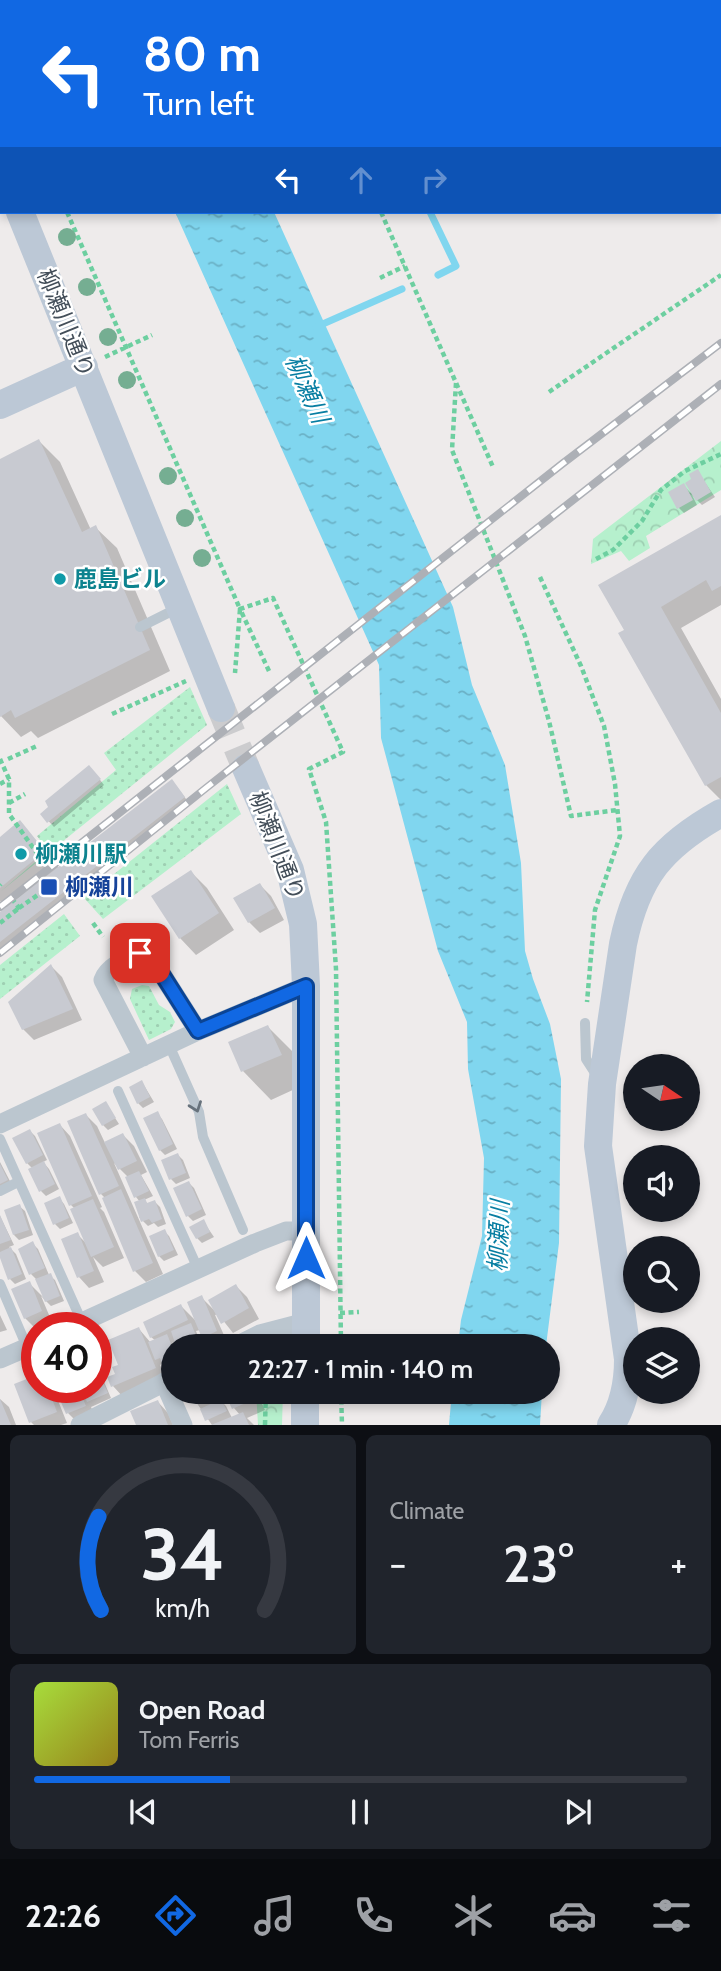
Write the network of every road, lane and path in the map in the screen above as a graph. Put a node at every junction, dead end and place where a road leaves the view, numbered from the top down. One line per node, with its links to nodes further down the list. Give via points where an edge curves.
1 (21, 214): 9 (street, 柳瀬川通り)
2 (68, 214): 8 (path)
3 (383, 214): 4 (path)
4 (405, 266): 6 (path); 10 (path)
5 (721, 275): 11 (path)
6 (380, 278)
7 (152, 335): 8 (path)
8 (126, 347): 9 (path); 18 (path)
9 (91, 363): 12 (street); 17 (street, 柳瀬川通り)
10 (456, 383): 14 (path); 33 (path, via 452,450 525,636 571,816)
11 (549, 392)
12 (0, 405)
13 (721, 454): 15 (path, via 685,471 661,490 642,521 613,550)
14 (493, 467)
15 (596, 559)
16 (540, 578): 33 (path, via 604,726)
17 (181, 607): 19 (lane); 23 (street, 柳瀬川通り)
18 (240, 609): 20 (path); 21 (path); 62 (path, via 273,598 343,752 309,769 326,822 336,969)
19 (140, 627)
20 (269, 670)
21 (235, 674)
22 (190, 679): 24 (path)
23 (221, 708)
24 (112, 714)
25 (39, 745): 26 (path)
26 (8, 759)
27 (0, 760): 29 (path)
28 (246, 768): 44 (street, 柳瀬川通り, via 296,888)
29 (9, 779): 30 (path); 32 (path)
30 (0, 784)
31 (25, 794): 32 (path)
32 (9, 803): 35 (path)
33 (617, 810): 45 (path, via 620,836 595,910)
34 (721, 813): 49 (street, via 682,836 662,855 636,898 623,944)
35 (9, 814): 36 (path); 37 (path)
36 (0, 818)
37 (39, 856)
38 (42, 892): 40 (path)
39 (20, 893): 40 (path, via 12,899)
40 (19, 908): 41 (path)
41 (0, 922)
42 (93, 923): 43 (path)
43 (103, 937)
44 (306, 986): 46 (street); 56 (street, 柳瀬川通り)
45 (585, 1023): 49 (lane, via 586,1059)
46 (198, 1031): 47 (street); 48 (street, via 151,957 134,955 106,973 103,980)
47 (169, 1045): 48 (street); 55 (lane, one-way to 55)
48 (143, 1057): 51 (street)
49 (602, 1084): 78 (street, via 598,1146 628,1359 626,1389)
50 (118, 1091): 57 (lane)
51 (0, 1124)
52 (0, 1139): 53 (lane)
53 (18, 1182): 54 (lane); 59 (lane)
54 (0, 1191)
55 (243, 1230)
56 (306, 1231): 57 (street, via 286,1231); 64 (street, 柳瀬川通り)
57 (198, 1269): 60 (street)
58 (0, 1284): 63 (lane)
59 (70, 1312)
60 (104, 1312)
61 (359, 1312): 62 (path)
62 (340, 1313): 65 (path)
63 (21, 1324)
64 (306, 1334)
65 (341, 1334)
66 (21, 1350): 67 (street)
67 (0, 1359)
68 (161, 1384): 73 (street)
69 (176, 1404): 74 (street)
70 (266, 1404): 75 (path)
71 (305, 1404): 76 (street)
72 (341, 1404): 77 (path)
73 (80, 1425)
74 (183, 1425)
75 (265, 1425)
76 (305, 1425)
77 (342, 1425)
78 (611, 1425)

